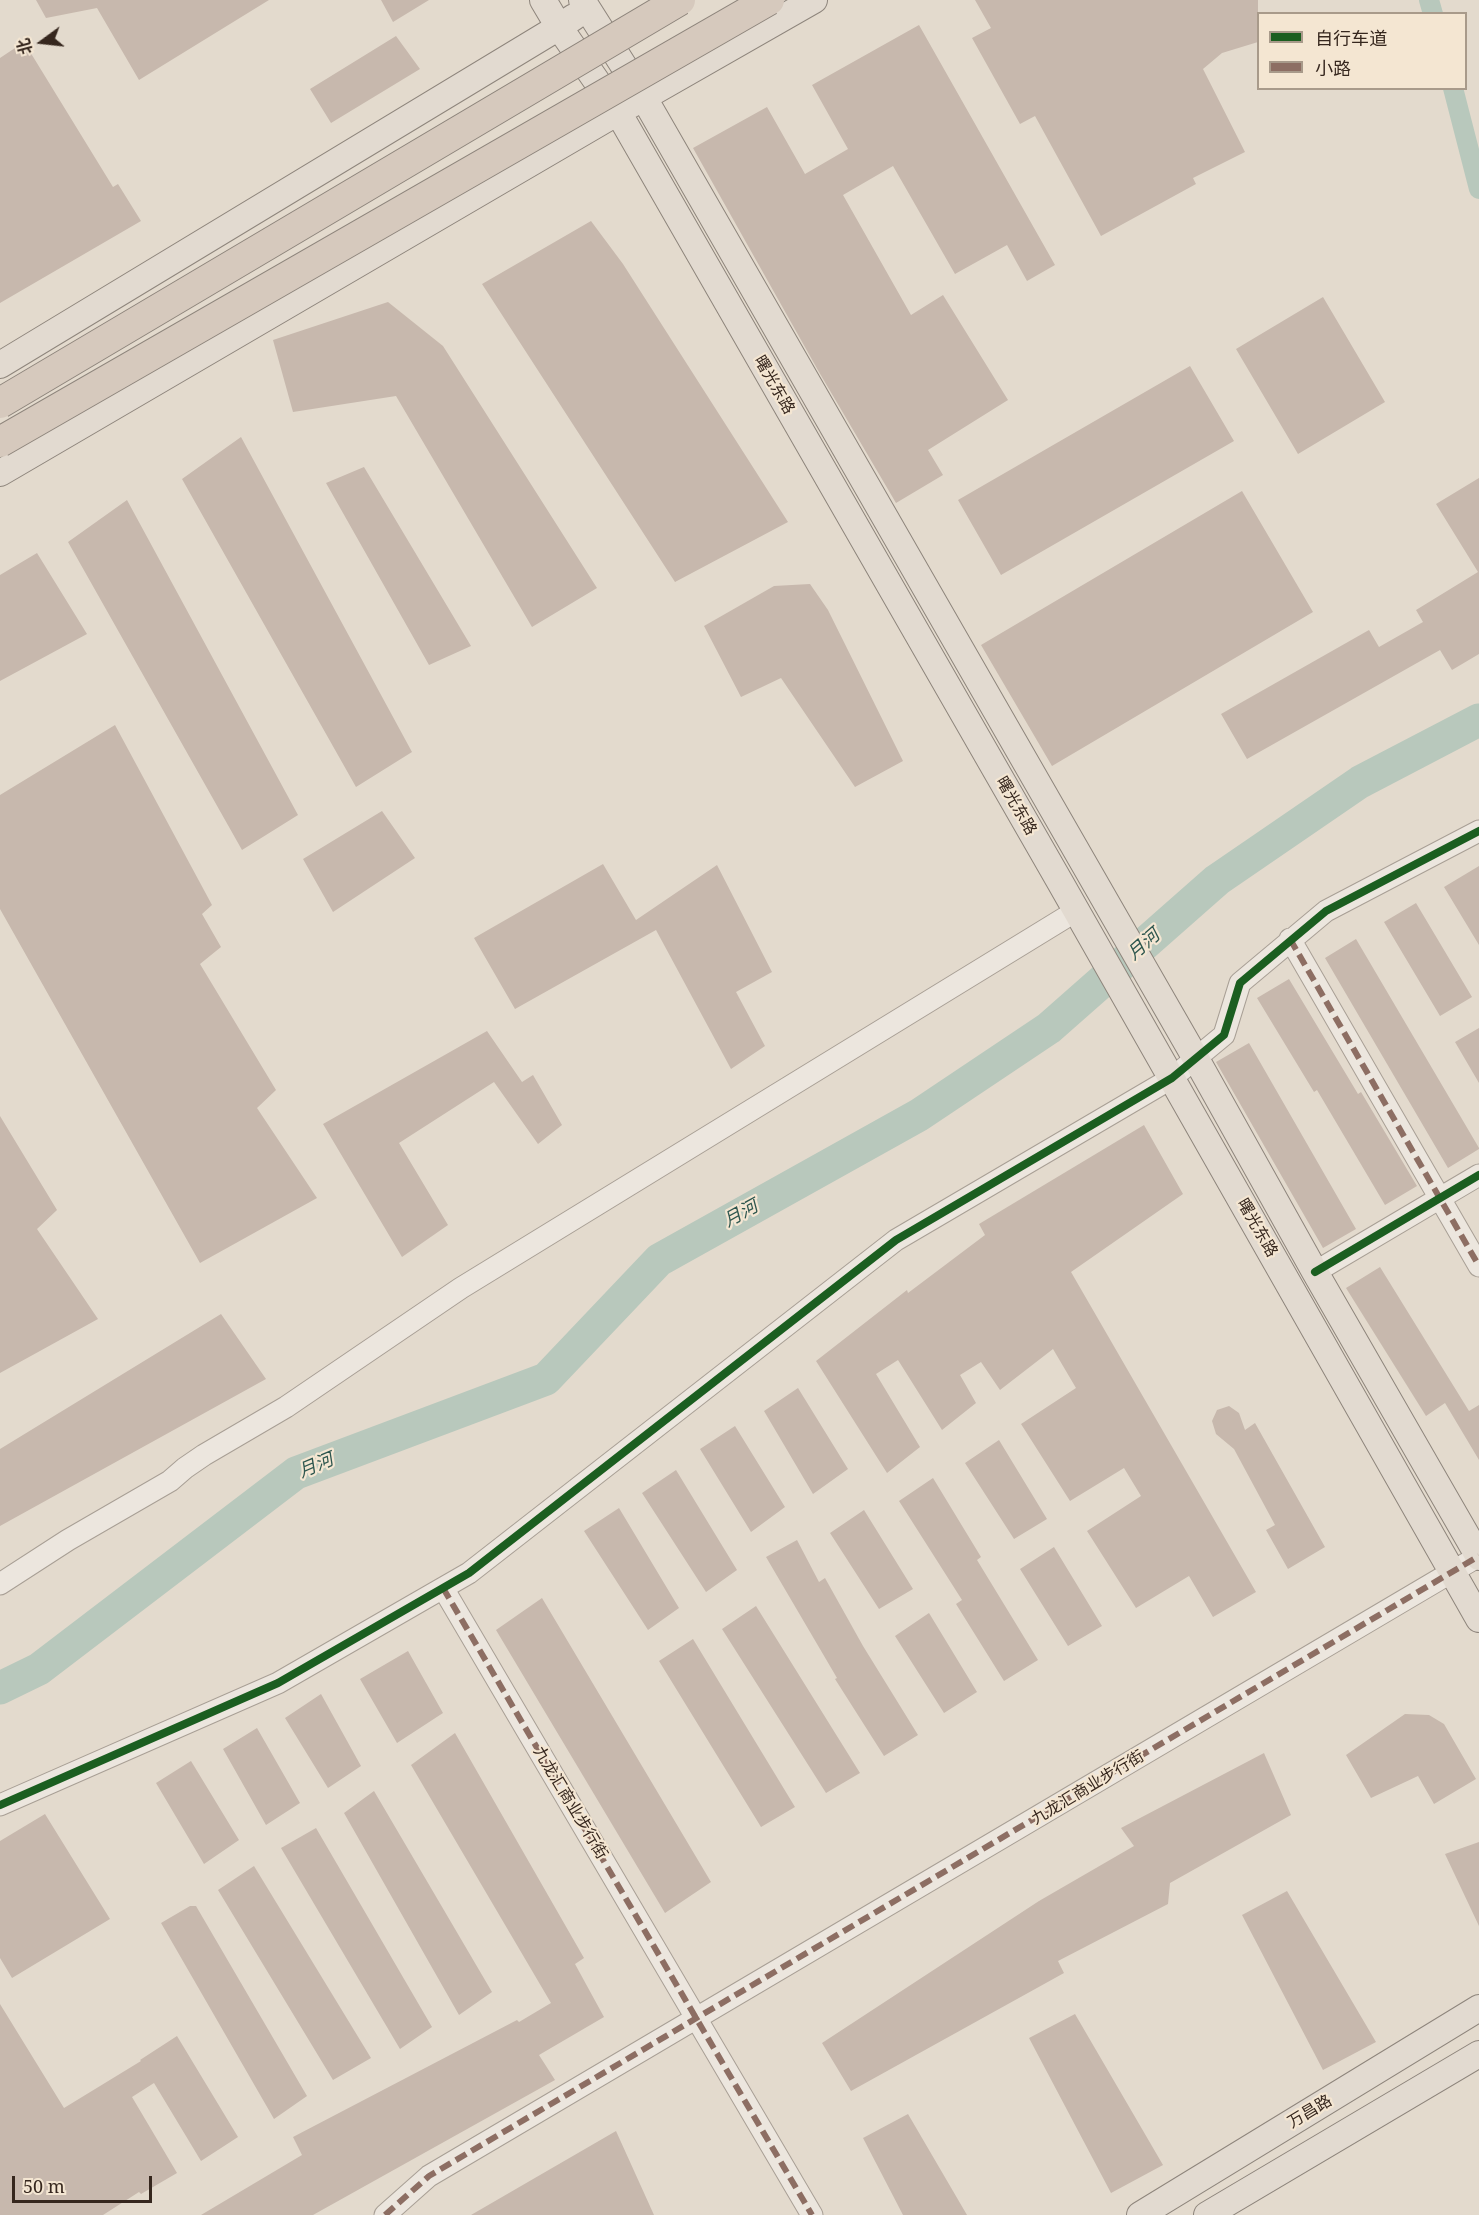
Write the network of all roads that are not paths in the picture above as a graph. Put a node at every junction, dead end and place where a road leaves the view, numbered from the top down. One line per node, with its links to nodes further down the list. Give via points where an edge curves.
1 (543, 0): 6 (main road, 曙光东路)
2 (680, 0): 10 (highway, bridge)
3 (769, 0): 11 (highway, bridge)
4 (814, 0): 7 (main road)
5 (589, 2): 6 (main road); 7 (main road, 曙光东路)
6 (560, 27): 8 (main road, 曙光东路); 9 (main road)
7 (644, 98): 8 (main road); 16 (main road, 曙光东路)
8 (618, 112): 12 (main road); 14 (main road, 曙光东路)
9 (0, 365)
10 (0, 403)
11 (0, 442)
12 (0, 473)
13 (1479, 831): 15 (street, via 1326,911)
14 (1076, 911): 17 (main road, 曙光东路); 24 (street, via 471,1282 286,1407)
15 (1290, 939): 16 (street, via 1240,983 1224,1035); 19 (street)
16 (1195, 1057): 17 (street); 21 (main road, 曙光东路)
17 (1172, 1078): 23 (main road, 曙光东路); 25 (street, via 896,1240 469,1573)
18 (1479, 1175): 19 (street)
19 (1439, 1198): 20 (street); 21 (street)
20 (1479, 1266)
21 (1315, 1272): 22 (main road, 曙光东路)
22 (1479, 1557): 23 (street, 九龙汇商业步行街)
23 (1453, 1573): 26 (main road, 曙光东路); 29 (street, 九龙汇商业步行街)
24 (0, 1584)
25 (443, 1588): 27 (street, via 278,1683); 29 (street, 九龙汇商业步行街)
26 (1479, 1619)
27 (0, 1805)
28 (1479, 2008): 33 (main road, 万昌路)
29 (696, 2019): 31 (street, 九龙汇商业步行街, via 429,2176); 32 (street, 九龙汇商业步行街)
30 (1479, 2054): 34 (main road)
31 (385, 2215)
32 (812, 2215)
33 (1140, 2215)
34 (1207, 2215)

